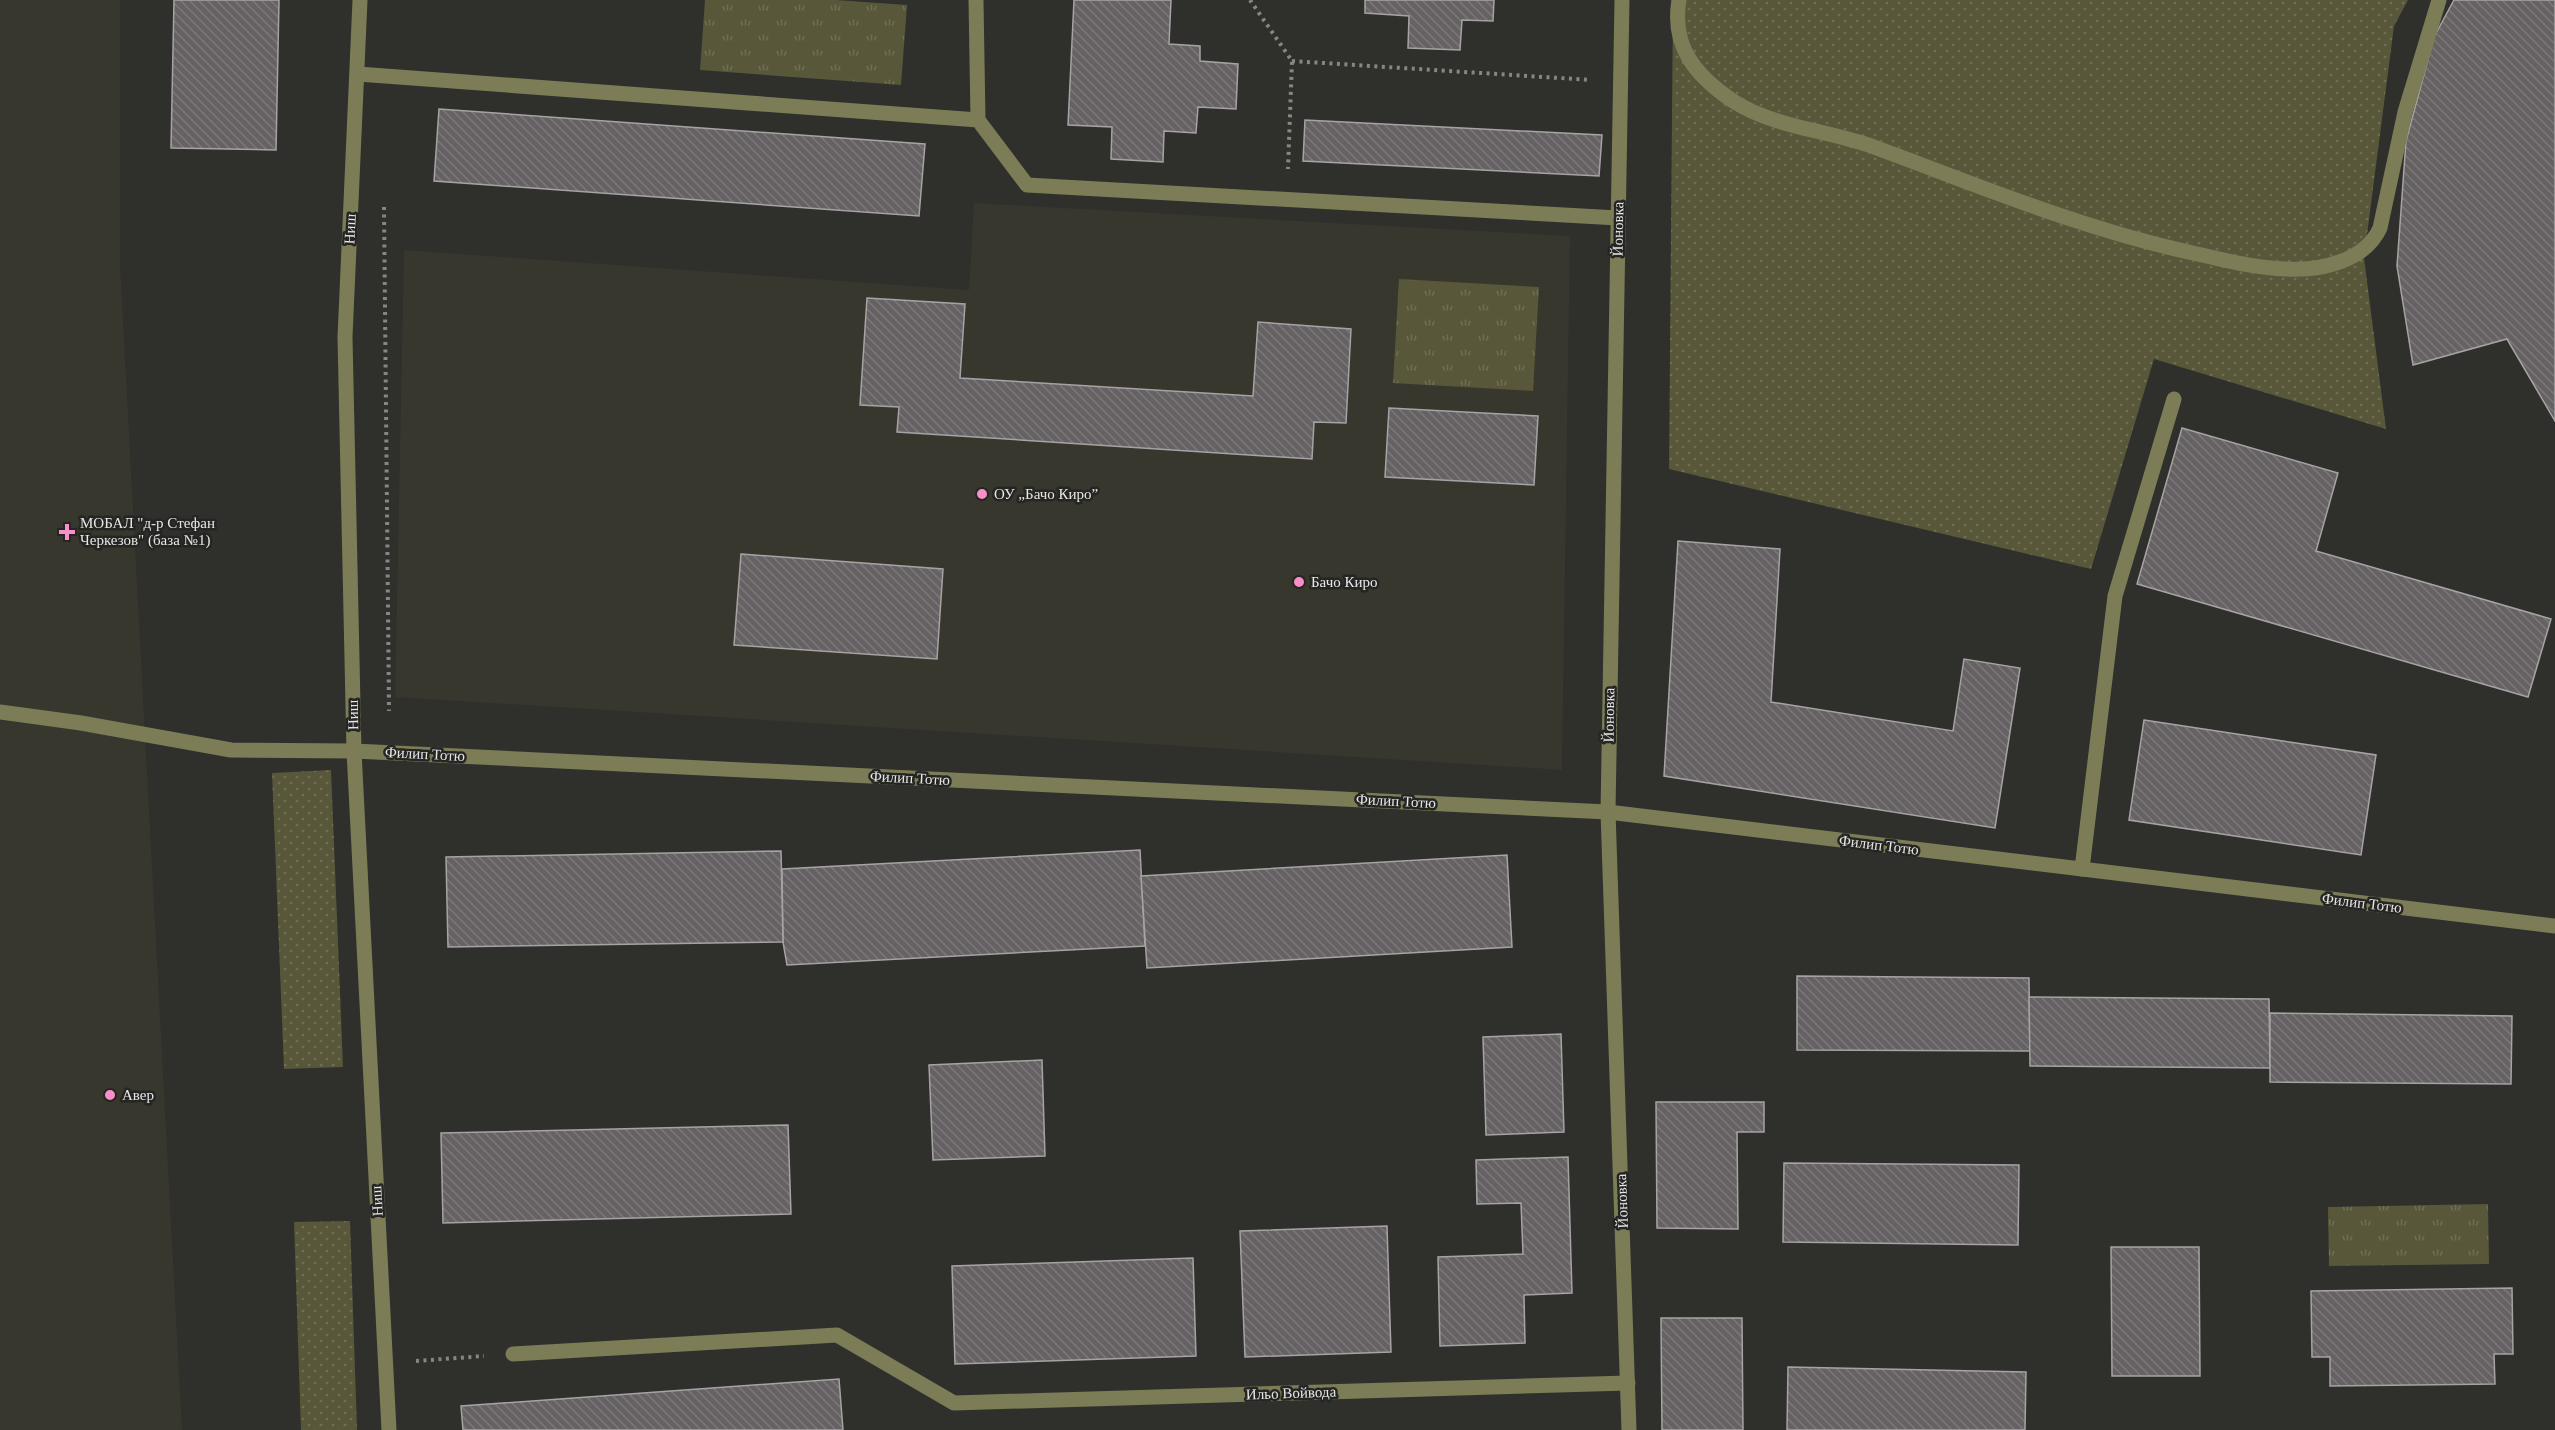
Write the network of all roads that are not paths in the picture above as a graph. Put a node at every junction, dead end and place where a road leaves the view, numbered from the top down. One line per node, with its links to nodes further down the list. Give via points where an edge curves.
1 (360, 0): 6 (street, Ниш)
2 (976, 0): 7 (street)
3 (1622, 0): 8 (street, Йоновка)
4 (1679, 0): 5 (street, via 1683,52 1717,89 1761,116 1872,146 1974,186 2132,239 2229,261 2287,269 2326,266 2374,242 2405,112)
5 (2439, 0)
6 (357, 74): 7 (street); 11 (street, Ниш, via 345,337)
7 (978, 120): 8 (street, via 1027,185)
8 (1618, 218): 12 (street, Йоновка)
9 (2174, 399): 13 (street, via 2115,596)
10 (0, 712): 11 (street, Филип Тотю, via 231,750)
11 (354, 751): 12 (street, Филип Тотю); 17 (street, Ниш)
12 (1608, 812): 13 (street, Филип Тотю); 16 (street, Йоновка)
13 (2082, 869): 14 (street, Филип Тотю)
14 (2555, 926)
15 (513, 1354): 16 (street, Ильо Войвода, via 837,1335 954,1403)
16 (1628, 1383): 18 (street, Йоновка)
17 (389, 1430)
18 (1629, 1430)

